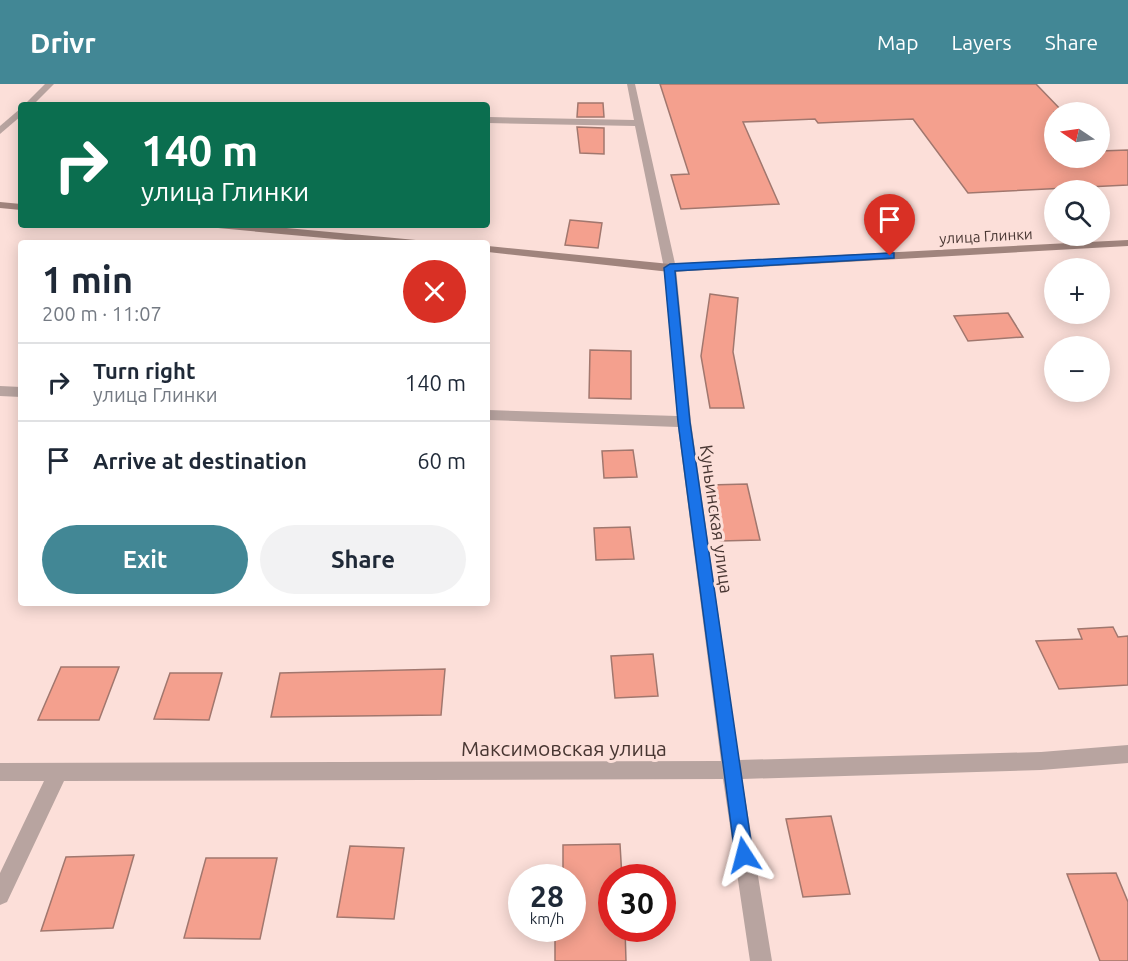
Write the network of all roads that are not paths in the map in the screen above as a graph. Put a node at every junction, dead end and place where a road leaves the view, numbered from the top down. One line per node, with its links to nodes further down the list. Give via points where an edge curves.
1 (50, 84): 3 (street)
2 (631, 84): 6 (street, Куньинская улица)
3 (31, 102)
4 (18, 114): 7 (street)
5 (490, 120): 6 (street)
6 (639, 123): 14 (street, Куньинская улица)
7 (0, 131)
8 (0, 205): 9 (street)
9 (18, 207)
10 (251, 228): 11 (street)
11 (383, 240)
12 (1128, 243): 14 (street, улица Глинки)
13 (490, 249): 14 (street, улица Глинки)
14 (670, 268): 18 (street, Куньинская улица)
15 (0, 391): 16 (street)
16 (18, 392)
17 (490, 415): 18 (street)
18 (684, 422): 20 (street, Куньинская улица)
19 (1128, 754): 20 (street, Максимовская улица, via 1041,761)
20 (731, 770): 21 (street, Максимовская улица); 24 (street, Куньинская улица)
21 (59, 771): 22 (street, Максимовская улица); 23 (street)
22 (0, 772)
23 (0, 895)
24 (761, 961)

